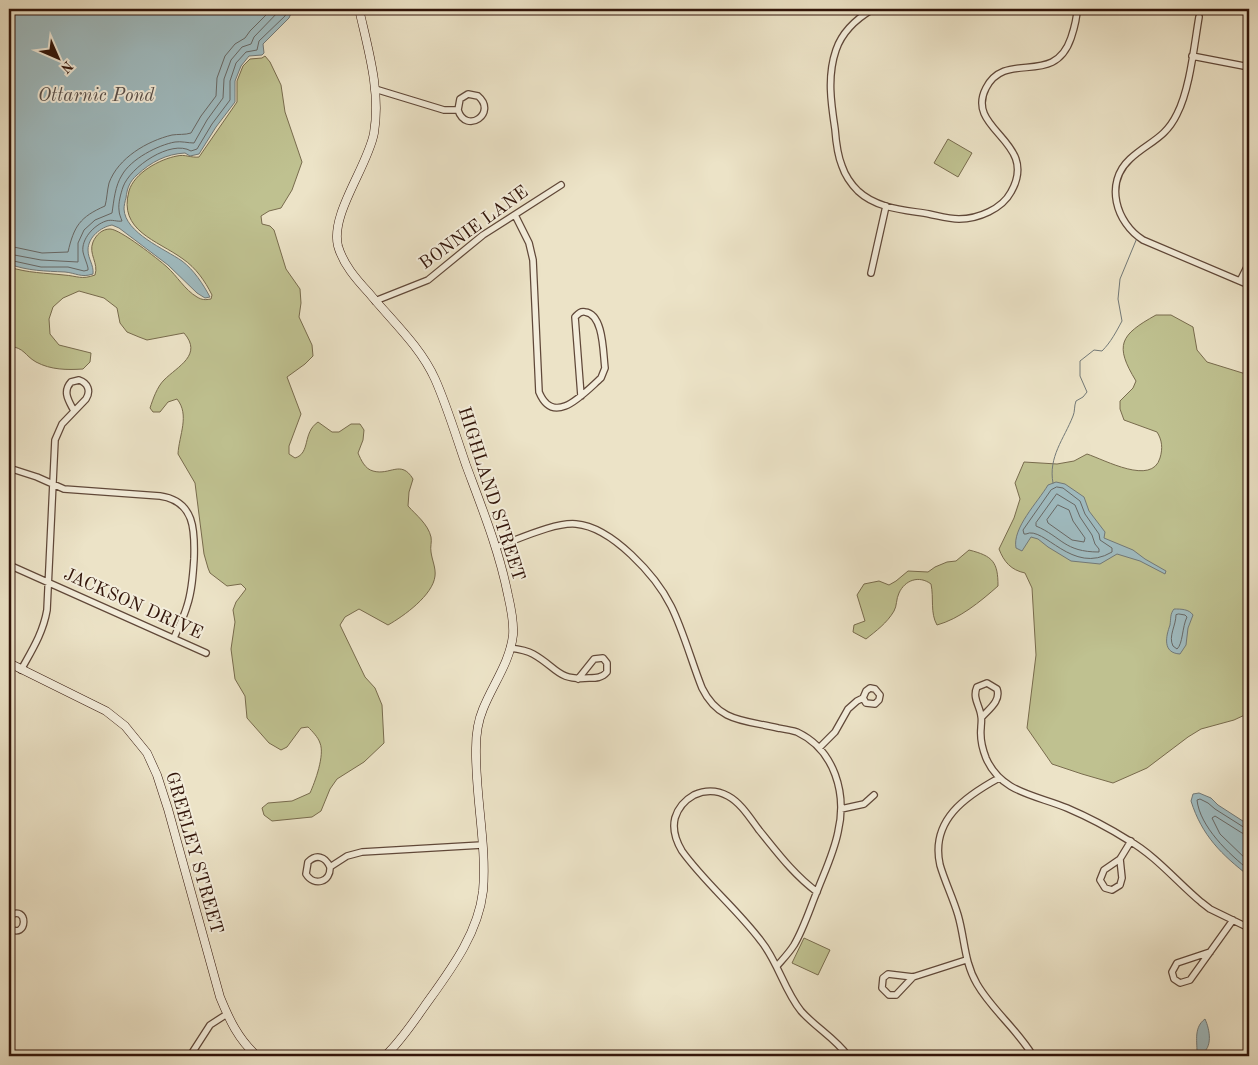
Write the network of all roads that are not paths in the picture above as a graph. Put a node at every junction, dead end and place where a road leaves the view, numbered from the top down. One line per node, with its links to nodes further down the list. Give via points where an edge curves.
1 (359, 9): 7 (street, HIGHLAND STREET)
2 (873, 9): 10 (street, via 856,21 841,39 833,61 830,85 838,156 844,172 858,191)
3 (1077, 9): 10 (street, via 1064,53 1044,66 1003,72 989,82 983,93 985,116 1011,147 1016,158 1016,182 1003,202 994,210 960,219)
4 (1199, 17): 5 (street)
5 (1192, 56): 6 (street); 14 (street, via 1184,99 1177,115 1162,134 1126,164 1118,180 1116,203 1126,225 1138,237)
6 (1249, 67)
7 (375, 88): 8 (street, via 444,110); 16 (street, HIGHLAND STREET, via 372,144 341,215 337,233 345,262)
8 (458, 110): 8 (street, via 462,118 472,122 481,117 485,107 480,97 468,94 460,99)
9 (561, 185): 11 (street, BONNIE LANE)
10 (886, 206): 13 (street)
11 (515, 215): 16 (street, BONNIE LANE, via 473,242 428,280); 17 (street, via 529,242 533,260 539,392 547,405 557,408 572,404)
12 (1249, 263): 14 (street)
13 (871, 273)
14 (1240, 281): 15 (street)
15 (1249, 285)
16 (375, 301): 21 (street, HIGHLAND STREET, via 431,370)
17 (581, 396): 17 (street, via 601,378 605,368 600,328 592,314 587,312 575,317)
18 (74, 411): 18 (street, via 66,389 71,382 79,380 86,384 88,395); 20 (street, via 56,434)
19 (9, 468): 20 (street)
20 (52, 485): 23 (street); 24 (street, via 64,489 171,498 188,512 195,532 193,572 190,595)
21 (496, 547): 25 (street, HIGHLAND STREET, via 512,618); 32 (street, via 566,524 584,525 600,532 624,549 660,586 673,609 702,688 716,709 743,721 796,732)
22 (9, 565): 23 (street, JACKSON DRIVE)
23 (48, 582): 24 (street, JACKSON DRIVE); 28 (street, via 42,634)
24 (174, 638): 26 (street, JACKSON DRIVE)
25 (510, 648): 29 (street, via 539,658 561,676); 37 (street, HIGHLAND STREET, via 482,712 477,736)
26 (206, 653)
27 (9, 663): 28 (street, GREELEY STREET)
28 (21, 670): 50 (street, GREELEY STREET, via 106,711 125,726 147,753 162,786)
29 (578, 679): 29 (street, via 594,659 600,658 607,663 607,672 602,676)
30 (863, 698): 32 (street, via 848,709 835,732)
31 (982, 717): 31 (street, via 975,695 978,687 988,683 994,686 998,696); 33 (street, via 980,731 986,759)
32 (819, 748): 35 (street, via 838,780)
33 (999, 778): 36 (street, via 1021,792 1066,807); 47 (street, via 968,796 953,810 940,842 939,858 958,916)
34 (874, 795): 35 (street, via 864,804)
35 (841, 809): 40 (street, via 834,849)
36 (1131, 841): 38 (street); 43 (street, via 1210,909)
37 (482, 845): 39 (street, via 362,852); 53 (street, HIGHLAND STREET, via 483,890 470,934 446,976)
38 (1120, 859): 38 (street, via 1102,873 1100,880 1105,888 1112,890 1120,885)
39 (330, 866): 39 (street, via 326,860 314,858 308,862 306,874 319,882 327,878)
40 (816, 892): 48 (street, via 795,944); 48 (street, via 793,872 729,796 714,791 704,792 688,798 681,806 674,825 679,846 754,931)
41 (9, 902): 42 (street)
42 (10, 915): 44 (street, via 22,916 24,924 18,931)
43 (1233, 920): 45 (street); 46 (street)
44 (9, 928)
45 (1249, 928)
46 (1210, 952): 46 (street, via 1190,980 1180,983 1174,979 1172,968 1177,963)
47 (966, 960): 49 (street); 55 (street, via 983,994)
48 (777, 966): 54 (street, via 800,1010)
49 (913, 977): 49 (street, via 896,995 886,994 882,988 883,978 888,974)
50 (227, 1014): 51 (street, via 210,1025); 52 (street, GREELEY STREET, via 237,1033)
51 (190, 1056)
52 (256, 1056)
53 (386, 1056)
54 (848, 1056)
55 (1033, 1056)

